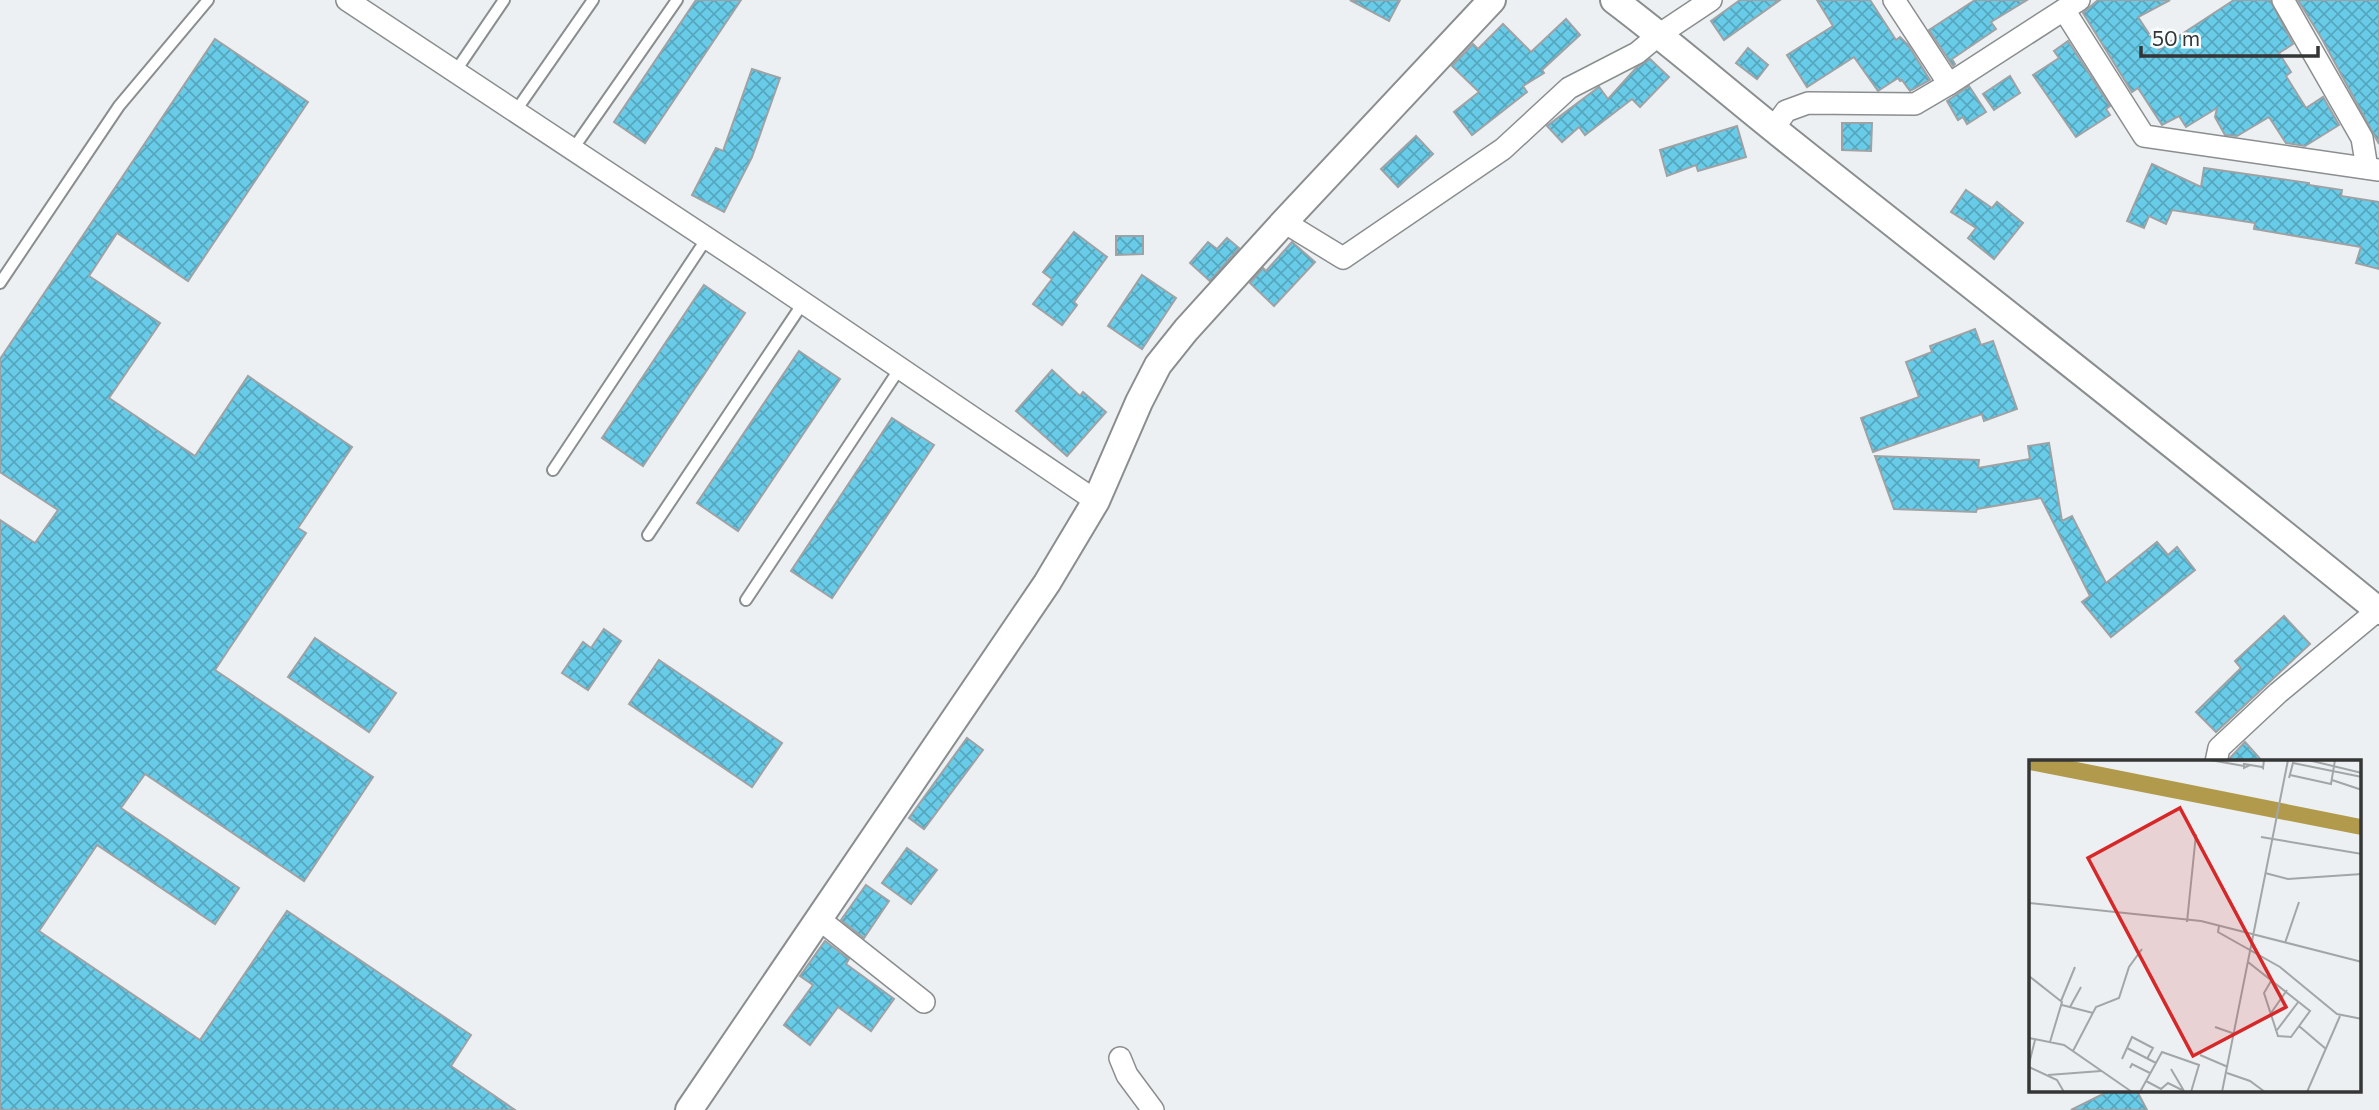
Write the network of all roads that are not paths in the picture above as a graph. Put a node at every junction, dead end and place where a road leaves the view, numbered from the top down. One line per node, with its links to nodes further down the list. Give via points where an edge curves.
1 (208, 0): 21 (lane, via 119,106)
2 (347, 0): 13 (street)
3 (504, 0): 13 (lane)
4 (593, 0): 15 (lane)
5 (677, 0): 17 (lane)
6 (1492, 0): 19 (street)
7 (1614, 0): 12 (street)
8 (1711, 0): 12 (street)
9 (1894, 0): 14 (street)
10 (2283, 0): 18 (street, via 2362,138)
11 (2072, 5): 14 (street); 18 (street, via 2144,136)
12 (1660, 34): 16 (street); 19 (street, via 1637,53 1569,88 1503,149 1343,258)
13 (455, 72): 15 (street)
14 (1949, 84): 16 (street, via 1914,104 1808,103 1786,111)
15 (515, 112): 17 (street)
16 (1773, 129): 28 (street)
17 (573, 149): 20 (street)
18 (2373, 169)
19 (1284, 222): 25 (street, via 1158,365)
20 (707, 238): 22 (street); 24 (lane)
21 (0, 283)
22 (803, 303): 23 (street); 26 (lane)
23 (900, 368): 25 (street); 27 (lane)
24 (553, 470)
25 (1096, 501): 30 (street, via 1047,583)
26 (648, 535)
27 (746, 600)
28 (2378, 610): 29 (street, via 2278,693 2219,748)
29 (2216, 760)
30 (819, 919): 31 (street); 33 (street)
31 (924, 1002)
32 (1119, 1058): 34 (street)
33 (689, 1110)
34 (1153, 1110)

